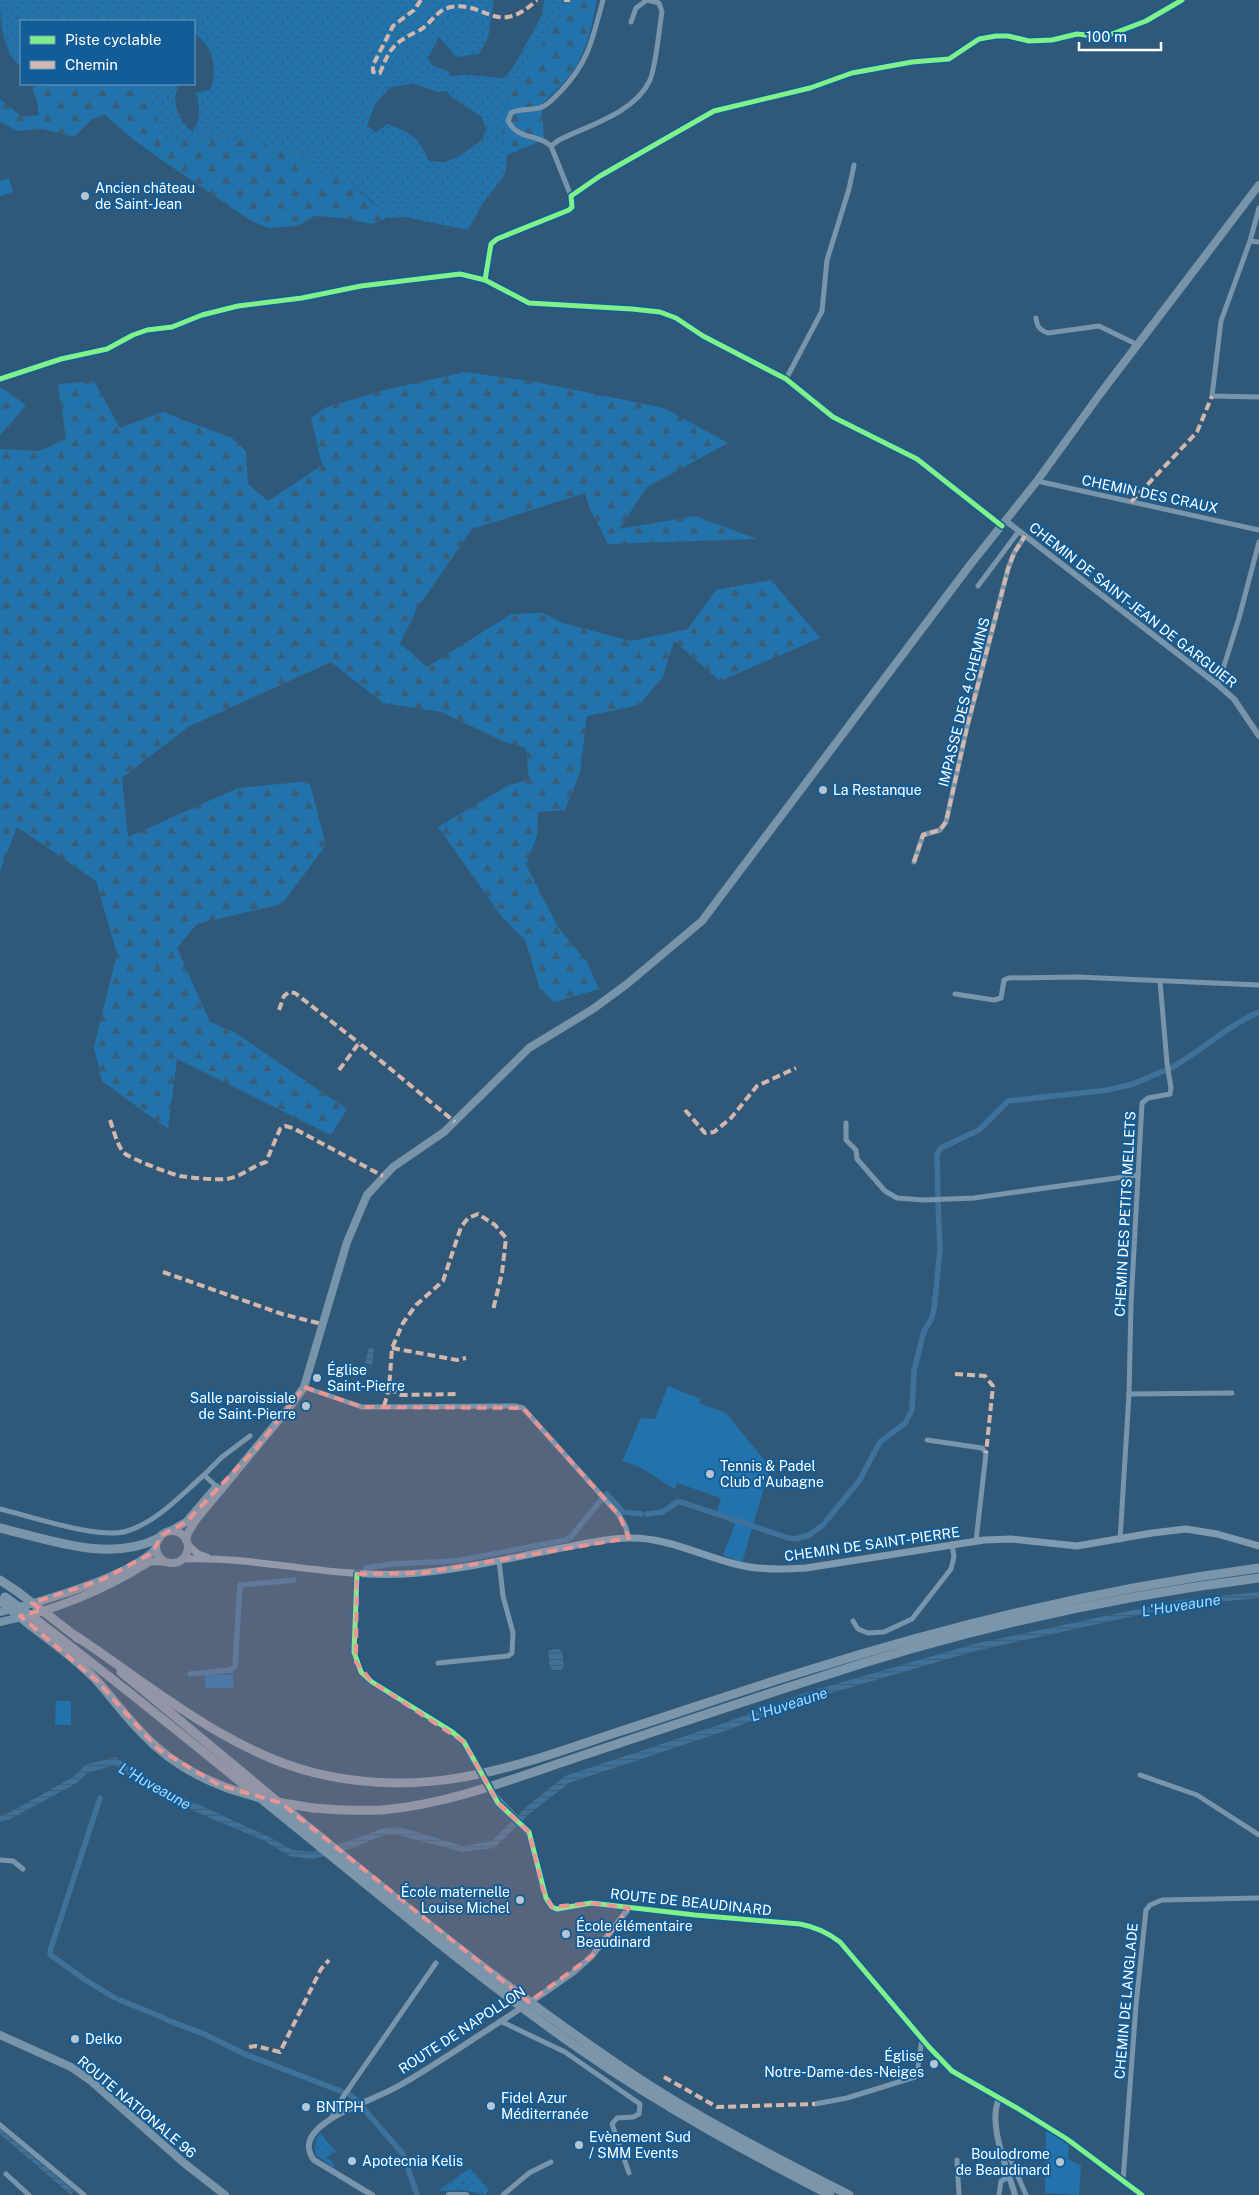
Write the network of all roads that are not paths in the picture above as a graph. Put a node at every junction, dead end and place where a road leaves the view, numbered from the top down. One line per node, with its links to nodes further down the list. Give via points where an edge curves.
1 (602, 0): 5 (street, via 590,49 577,73 546,106 536,110 519,109 511,113 508,121 513,130)
2 (647, 0): 4 (street, via 636,8); 5 (street, via 659,2 662,12 650,78 641,95 619,111)
3 (1182, 0): 8 (street, via 1146,21 1104,37 1077,34 1052,40 1029,41 1008,36 979,39 949,59 852,73 810,88 714,111)
4 (631, 22)
5 (551, 146): 8 (street)
6 (854, 165): 16 (street, via 827,260 822,311)
7 (1259, 185): 14 (main road)
8 (571, 196): 12 (street, via 570,210 497,239 492,244)
9 (1259, 208): 10 (street)
10 (1250, 240): 11 (street); 17 (street, via 1221,321 1212,396)
11 (1259, 242)
12 (484, 280): 15 (street, CHEMIN DE SAINT-JEAN DE GARGUIER, via 460,274 238,306 172,327 147,330 108,348 62,358); 16 (street, CHEMIN DE SAINT-JEAN DE GARGUIER, via 529,303 660,312)
13 (1036, 318): 14 (street, via 1041,331 1048,333 1099,326)
14 (1138, 345): 18 (main road)
15 (0, 379)
16 (786, 379): 19 (street, CHEMIN DE SAINT-JEAN DE GARGUIER, via 833,417 916,459)
17 (1259, 397)
18 (1037, 481): 19 (main road); 20 (street, CHEMIN DES CRAUX)
19 (1004, 524): 21 (street, CHEMIN DE SAINT-JEAN DE GARGUIER); 33 (main road, via 702,921 593,1009 529,1048 444,1132 393,1167 367,1195 347,1242)
20 (1259, 530)
21 (1019, 531): 22 (street, CHEMIN DE SAINT-JEAN DE GARGUIER); 24 (street)
22 (1025, 536): 25 (street, CHEMIN DE SAINT-JEAN DE GARGUIER); 27 (street, IMPASSE DES 4 CHEMINS, via 1008,569 946,822 940,830 923,835)
23 (1259, 542): 25 (street)
24 (978, 586)
25 (1218, 685): 26 (street, CHEMIN DE SAINT-JEAN DE GARGUIER, via 1234,699)
26 (1259, 736)
27 (914, 862)
28 (1160, 981): 29 (street); 30 (street, via 1010,978 1004,980 1001,998 994,1000); 32 (street, CHEMIN DES PETITS MELLETS, via 1171,1088 1170,1094 1148,1098 1142,1103)
29 (1259, 985)
30 (955, 994)
31 (846, 1123): 32 (street, via 846,1140 856,1150 857,1159 885,1191 897,1198 974,1198)
32 (1138, 1175): 35 (street, CHEMIN DES PETITS MELLETS)
33 (304, 1387): 38 (main road); 45 (street, via 362,1407 523,1408 619,1515)
34 (1232, 1393): 35 (street)
35 (1130, 1394): 46 (street, CHEMIN DES PETITS MELLETS)
36 (250, 1436): 39 (street, via 222,1457)
37 (927, 1440): 47 (street, via 982,1448 986,1453)
38 (257, 1447): 40 (main road); 48 (main road, via 196,1520 188,1532)
39 (204, 1476): 40 (street); 41 (street, via 154,1518 126,1531 100,1533)
40 (217, 1487): 43 (main road, via 186,1522)
41 (0, 1508)
42 (0, 1528): 44 (highway, via 109,1549)
43 (170, 1531): 44 (main road); 48 (main road, via 182,1535)
44 (159, 1538): 51 (main road)
45 (629, 1538): 49 (main road, CHEMIN DE SAINT-PIERRE, via 652,1539 734,1564 780,1570); 54 (main road, CHEMIN DE SAINT-PIERRE)
46 (1120, 1540): 47 (main road, CHEMIN DE SAINT-PIERRE, via 1077,1546 1011,1539); 50 (main road, CHEMIN DE SAINT-PIERRE, via 1186,1529)
47 (976, 1541): 49 (main road, CHEMIN DE SAINT-PIERRE)
48 (187, 1542): 52 (main road, via 188,1550); 53 (main road, CHEMIN DE SAINT-PIERRE, via 198,1554)
49 (952, 1544): 62 (street, via 954,1557 951,1569 912,1620 884,1632 868,1633 858,1629)
50 (1259, 1546)
51 (156, 1548): 55 (main road); 61 (main road, via 137,1562 101,1580)
52 (183, 1560): 53 (main road, CHEMIN DE SAINT-PIERRE); 55 (main road)
53 (222, 1560): 57 (main road, CHEMIN DE SAINT-PIERRE)
54 (499, 1560): 57 (main road, CHEMIN DE SAINT-PIERRE, via 422,1573); 66 (street, via 503,1596 513,1634 512,1653)
55 (165, 1562): 63 (main road, via 149,1562 96,1592)
56 (1259, 1568): 65 (highway, via 1101,1593 968,1623 813,1668 512,1767 456,1780 415,1783 376,1783 318,1773 253,1751 186,1711)
57 (357, 1574): 74 (street, ROUTE DE BEAUDINARD, bridge, via 354,1652 361,1672 464,1742 498,1803 522,1824 531,1837 543,1890 552,1907 591,1903)
58 (1259, 1578): 64 (highway, bridge, via 1104,1603 970,1633 818,1678 445,1799 384,1810 313,1808 270,1801 230,1789 197,1774 177,1763 142,1734 97,1680)
59 (0, 1580): 65 (highway, bridge)
60 (2, 1597): 64 (highway, bridge)
61 (0, 1612)
62 (853, 1621)
63 (1, 1623)
64 (35, 1623): 69 (highway)
65 (76, 1636): 69 (highway)
66 (438, 1663)
67 (1140, 1775): 68 (street, via 1197,1795)
68 (1259, 1835)
69 (319, 1841): 70 (highway)
70 (339, 1857): 97 (highway, via 447,1950 592,2057 734,2145); 98 (highway, via 538,2009 634,2076 736,2136)
71 (0, 1860): 72 (street, via 13,1861)
72 (23, 1869)
73 (1259, 1898): 89 (street, CHEMIN DE LANGLADE, via 1162,1900 1146,1910)
74 (629, 1908): 76 (street, ROUTE DE NAPOLLON, bridge, via 592,1956 574,1972); 78 (street, ROUTE DE BEAUDINARD, via 815,1927 840,1942)
75 (436, 1963): 81 (street, via 342,2097)
76 (503, 2019): 81 (street, ROUTE DE NAPOLLON, via 401,2085); 86 (street, via 565,2052 640,2104 639,2114 617,2118 612,2124)
77 (0, 2035): 92 (main road, ROUTE NATIONALE 96, via 71,2067 91,2081)
78 (922, 2038): 79 (street, ROUTE DE BEAUDINARD, via 952,2071); 80 (street, via 915,2077 847,2098)
79 (1000, 2099): 83 (street, via 996,2106 996,2120); 89 (street, ROUTE DE BEAUDINARD, via 1067,2139)
80 (815, 2104)
81 (330, 2122): 93 (street, ROUTE DE NAPOLLON, via 316,2131 308,2146 309,2154)
82 (0, 2125): 90 (street)
83 (1002, 2154): 88 (street); 102 (street, via 1009,2156)
84 (957, 2160): 99 (street)
85 (551, 2162): 96 (street, via 529,2173)
86 (629, 2173)
87 (6, 2174): 91 (street)
88 (1009, 2177): 100 (street, via 1001,2180); 101 (street)
89 (1123, 2181): 103 (street, ROUTE DE BEAUDINARD)
90 (82, 2194)
91 (29, 2195)
92 (225, 2195)
93 (372, 2195)
94 (449, 2195): 95 (street)
95 (466, 2195)
96 (503, 2195)
97 (830, 2195)
98 (849, 2195)
99 (958, 2195)
100 (999, 2195)
101 (1015, 2195)
102 (1026, 2195)
103 (1142, 2195)

